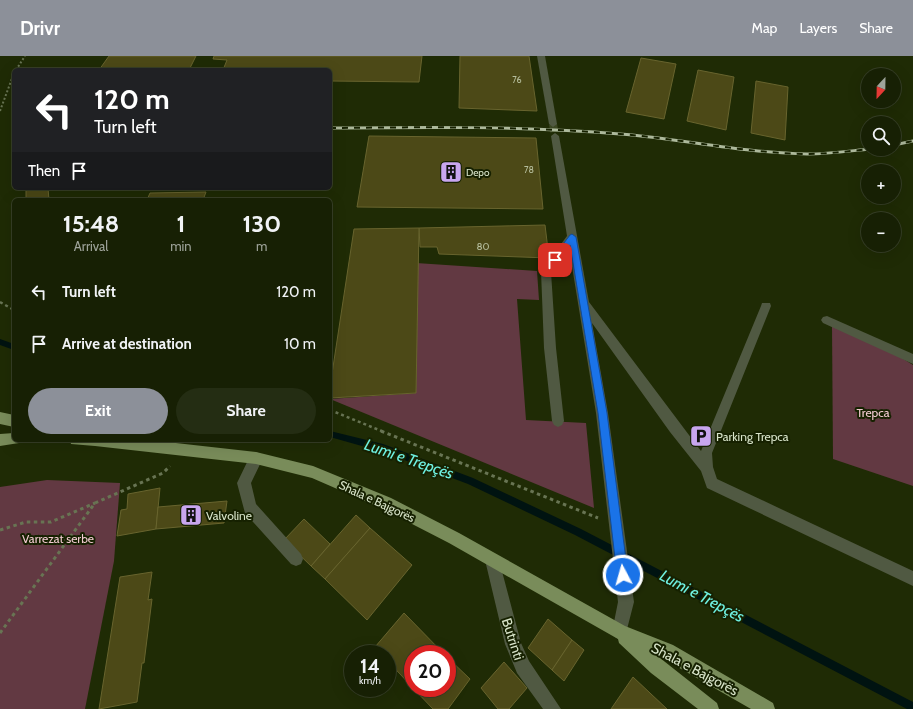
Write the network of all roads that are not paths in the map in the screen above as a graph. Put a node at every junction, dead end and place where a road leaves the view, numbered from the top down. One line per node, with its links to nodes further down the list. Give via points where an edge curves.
1 (542, 56): 2 (street)
2 (553, 124)
3 (555, 136): 4 (street)
4 (572, 237): 5 (street); 10 (street, via 546,271 550,348)
5 (584, 303): 16 (street, via 618,347 677,433); 20 (street, via 602,413 626,602)
6 (766, 306): 16 (street, via 706,453)
7 (827, 320): 8 (street)
8 (913, 359)
9 (0, 418): 11 (main road)
10 (558, 420)
11 (12, 421)
12 (12, 439): 13 (main road)
13 (0, 440)
14 (114, 442): 15 (main road, Shala e Bajgorës)
15 (256, 458): 17 (street, via 244,483 250,508); 18 (main road, Shala e Bajgorës, via 313,472 378,500)
16 (706, 467): 19 (street, via 712,483)
17 (296, 559)
18 (492, 560): 20 (main road, Shala e Bajgorës); 21 (street, Butrinti, via 513,644 523,668)
19 (913, 579)
20 (620, 632): 22 (main road, Shala e Bajgorës, via 657,667); 23 (main road, Shala e Bajgorës, via 667,651)
21 (553, 709)
22 (711, 709)
23 (767, 709)

